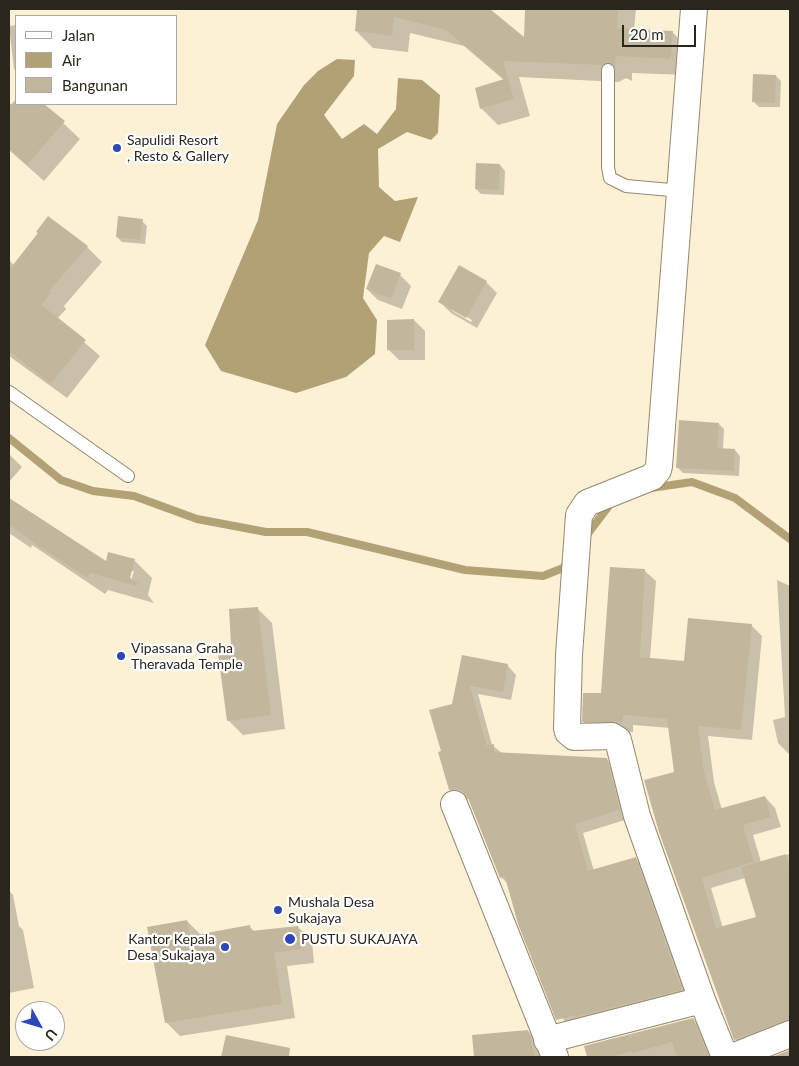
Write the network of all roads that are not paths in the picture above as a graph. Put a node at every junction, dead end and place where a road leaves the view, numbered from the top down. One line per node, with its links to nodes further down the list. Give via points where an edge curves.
1 (694, 9): 3 (street)
2 (608, 70): 3 (lane, via 610,178 626,186)
3 (682, 191): 7 (street, via 660,466 652,476 587,503 579,516 567,728 574,737 612,736 618,740 632,801)
4 (9, 392): 5 (lane)
5 (128, 476)
6 (454, 804): 9 (street)
7 (702, 1000): 9 (street); 10 (street)
8 (790, 1034): 11 (street)
9 (551, 1049)
10 (725, 1057)
11 (732, 1057)

